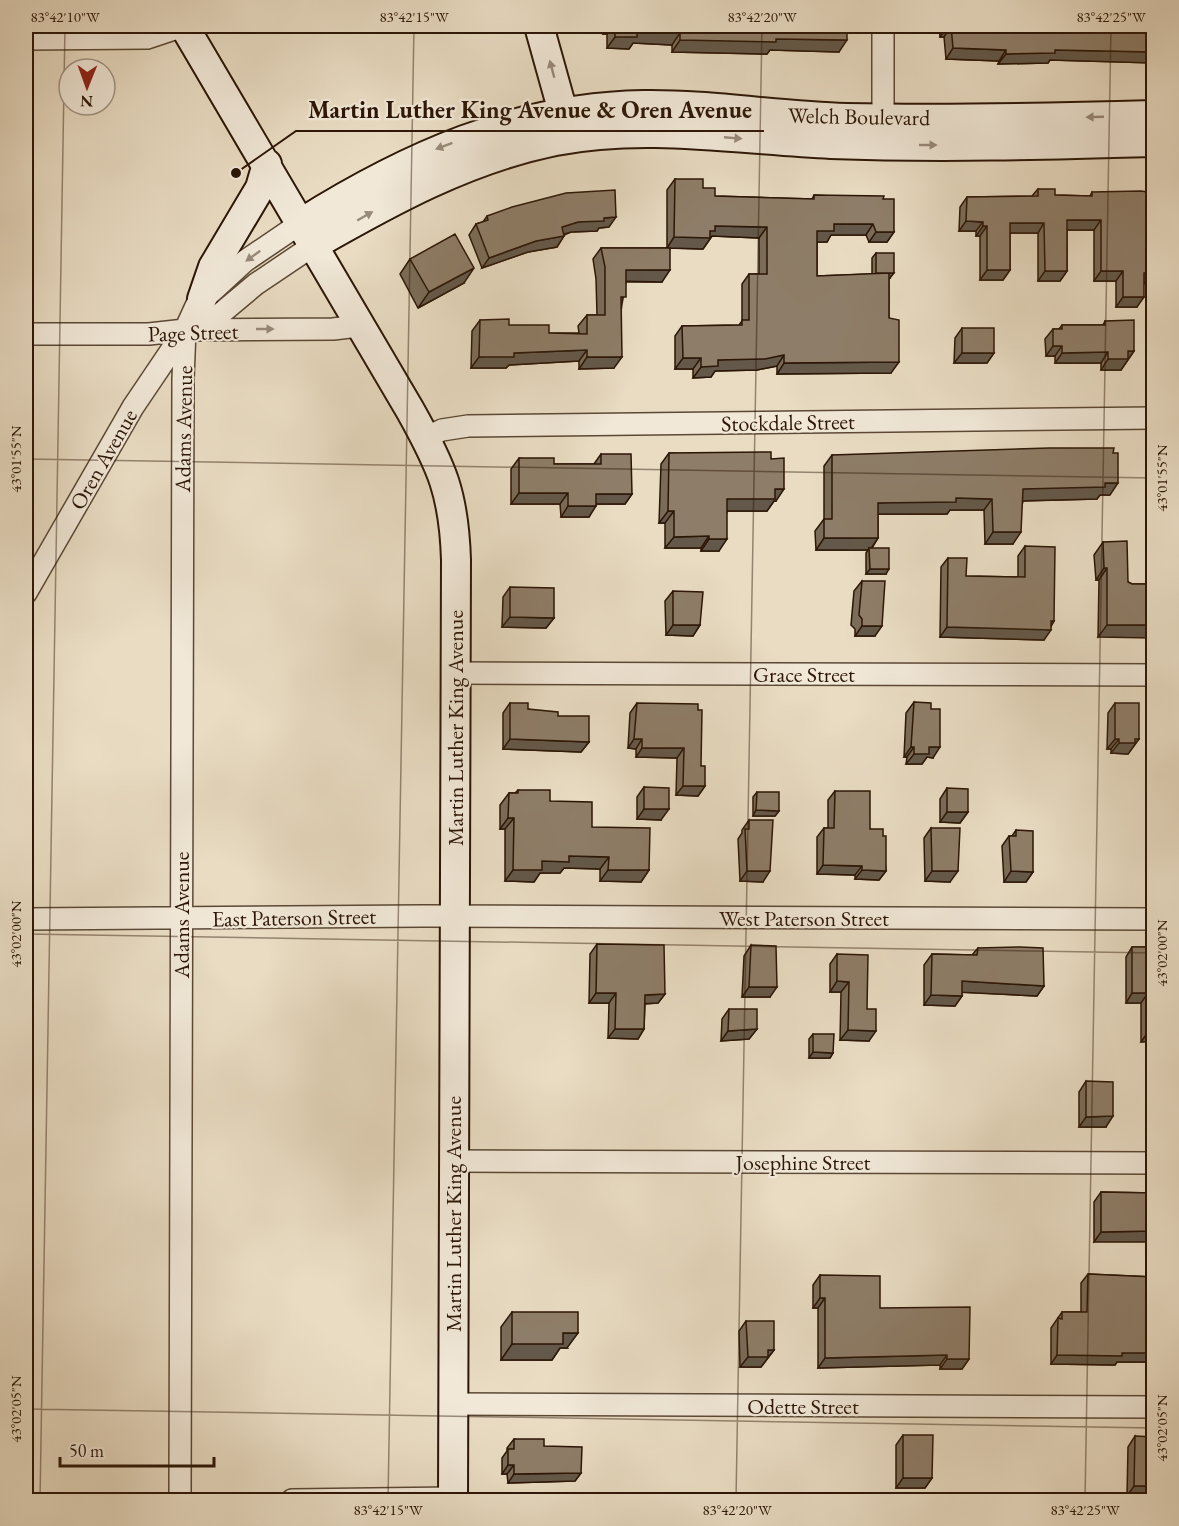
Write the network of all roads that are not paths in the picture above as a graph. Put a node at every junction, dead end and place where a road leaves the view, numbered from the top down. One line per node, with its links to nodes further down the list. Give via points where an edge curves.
1 (183, 26): 4 (street, via 147,38); 9 (main road, Martin Luther King Avenue)
2 (539, 26): 6 (main road, one-way to 2)
3 (883, 26): 7 (street)
4 (26, 39)
5 (1154, 115): 7 (main road, Welch Boulevard, one-way to 7)
6 (567, 125): 7 (main road, Welch Boulevard, via 604,107 660,105 780,115); 10 (main road, Welch Boulevard, via 508,125 431,152 392,170)
7 (883, 131): 8 (main road, Welch Boulevard, one-way to 8)
8 (1154, 142)
9 (267, 164): 10 (main road, Martin Luther King Avenue); 11 (main road, via 260,188 213,267)
10 (308, 234): 11 (street, Oren Avenue, one-way to 11, via 245,261); 12 (main road, Martin Luther King Avenue); 13 (street, via 212,320)
11 (202, 299): 13 (street, Oren Avenue)
12 (360, 323): 13 (street, Page Street, one-way to 12, via 333,330); 16 (main road, Martin Luther King Avenue)
13 (185, 330): 14 (street, Page Street, via 149,334); 17 (street, Oren Avenue, via 133,407); 23 (street, Adams Avenue)
14 (26, 334)
15 (1154, 418): 16 (street, Stockdale Street, via 468,426 442,430)
16 (425, 438): 18 (main road, Martin Luther King Avenue, via 445,478 453,513)
17 (26, 593)
18 (455, 673): 19 (street, Grace Street); 20 (main road, Martin Luther King Avenue)
19 (1154, 675)
20 (454, 916): 22 (street, West Paterson Street); 23 (street, East Paterson Street); 24 (main road, Martin Luther King Avenue)
21 (26, 919): 23 (street, East Paterson Street)
22 (1154, 919)
23 (182, 920): 29 (street, Adams Avenue)
24 (453, 1161): 25 (street, Josephine Street); 26 (main road, Martin Luther King Avenue)
25 (1154, 1163)
26 (453, 1404): 27 (street, Odette Street); 28 (main road, Martin Luther King Avenue)
27 (1154, 1407)
28 (453, 1499): 30 (street)
29 (180, 1500)
30 (292, 1500)

